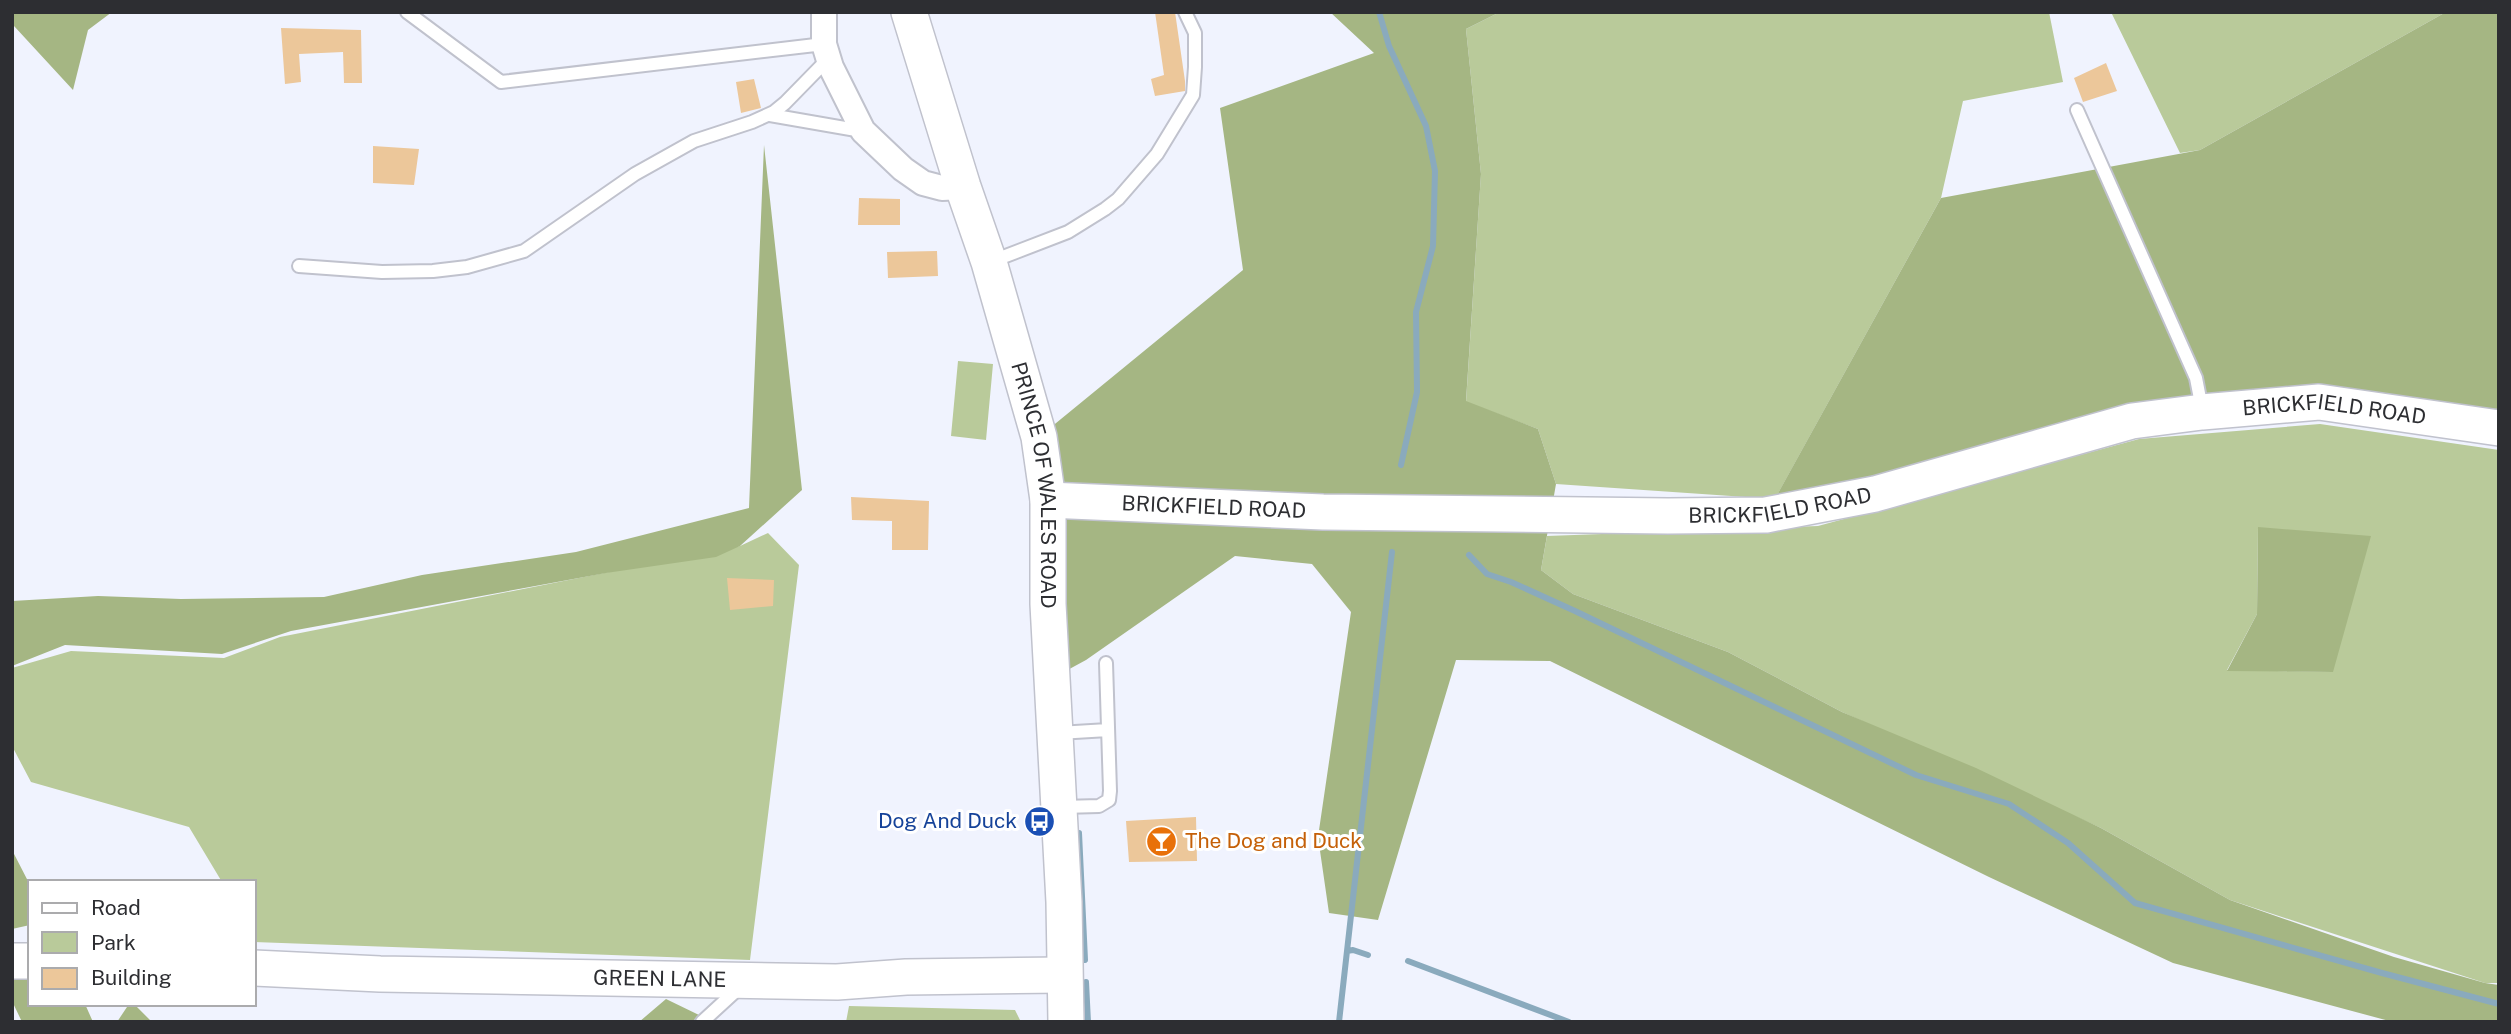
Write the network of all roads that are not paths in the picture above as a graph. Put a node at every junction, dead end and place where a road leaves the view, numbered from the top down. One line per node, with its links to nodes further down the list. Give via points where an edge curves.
1 (407, 12): 5 (lane, via 500,82)
2 (824, 12): 5 (street)
3 (909, 12): 9 (street, PRINCE OF WALES ROAD)
4 (1185, 12): 10 (lane, via 1195,33 1193,95 1157,154 1105,209 1068,232)
5 (826, 51): 7 (lane, via 785,103); 8 (street)
6 (2077, 110): 12 (lane, via 2196,378)
7 (770, 114): 8 (lane); 11 (lane, via 694,141 635,174 524,251 433,271)
8 (863, 131): 9 (street, via 923,183)
9 (963, 187): 10 (street, PRINCE OF WALES ROAD)
10 (989, 262): 14 (street, PRINCE OF WALES ROAD, via 1040,437)
11 (299, 267)
12 (2202, 412): 13 (street, BRICKFIELD ROAD, via 2319,402); 14 (street, BRICKFIELD ROAD, via 2132,422 1875,494 1766,515 1324,512)
13 (2499, 428)
14 (1048, 500): 17 (street, PRINCE OF WALES ROAD)
15 (1106, 663): 16 (lane)
16 (1108, 730): 17 (lane); 18 (lane, via 1109,800 1099,806)
17 (1054, 733): 18 (street, PRINCE OF WALES ROAD)
18 (1059, 807): 20 (street, PRINCE OF WALES ROAD)
19 (256, 968): 21 (street, GREEN LANE)
20 (1064, 975): 21 (street, GREEN LANE); 23 (street, PRINCE OF WALES ROAD)
21 (747, 981): 22 (lane)
22 (702, 1022)
23 (1066, 1022)

